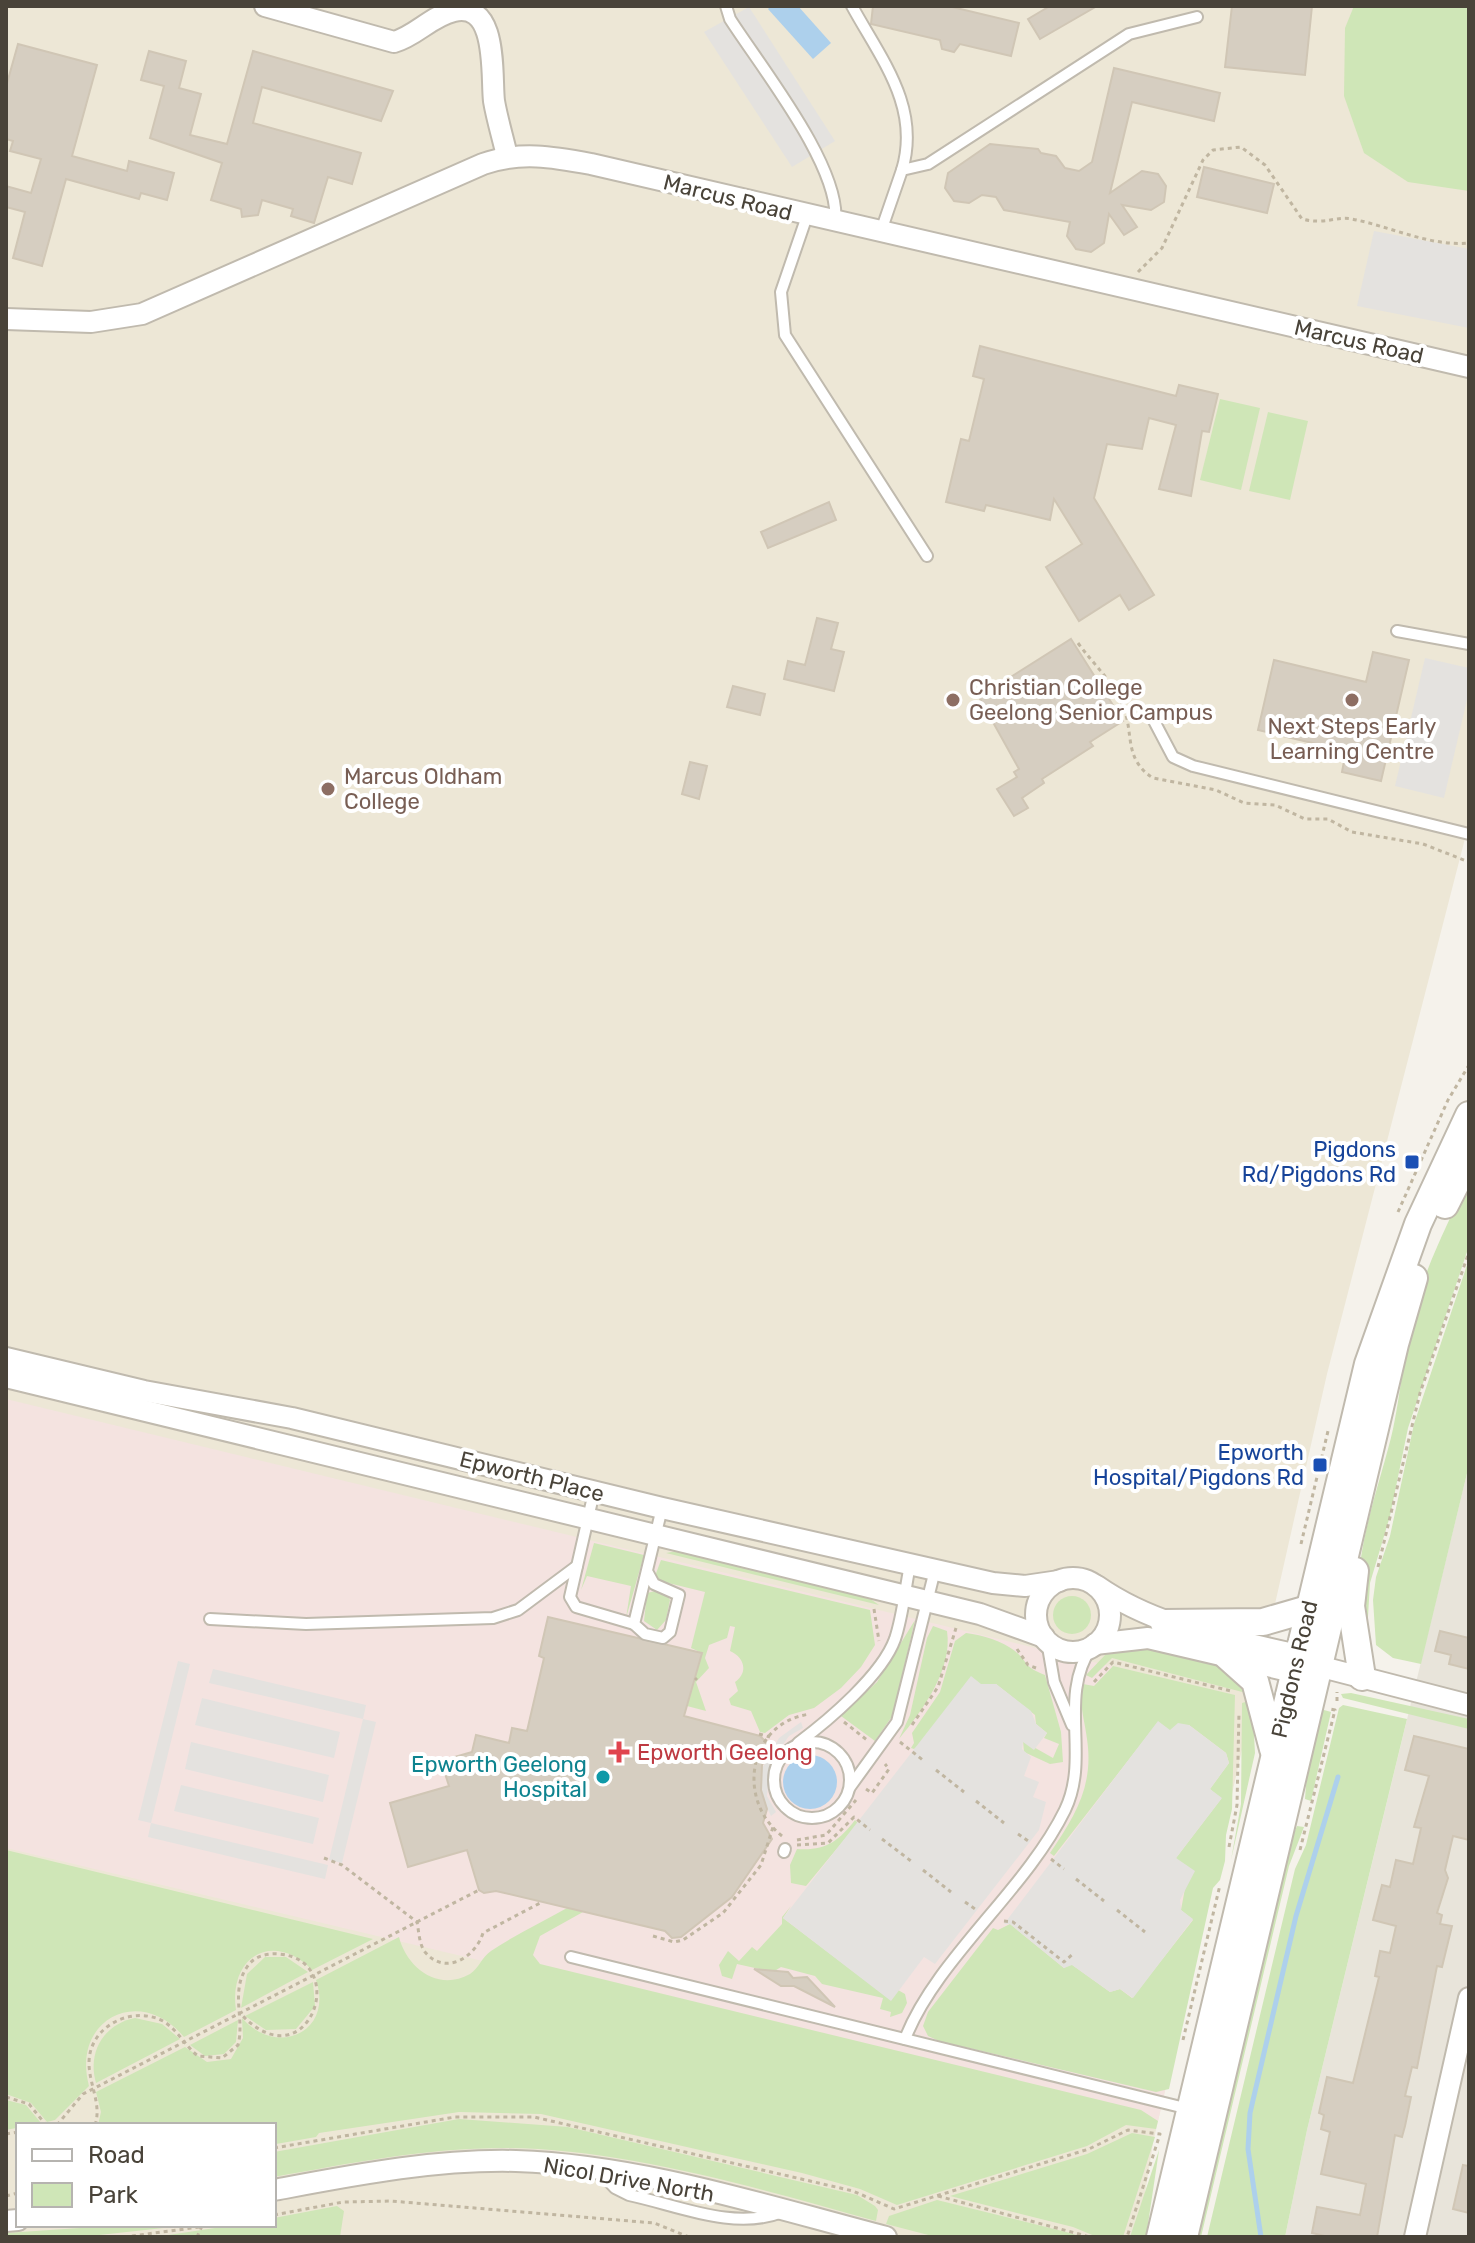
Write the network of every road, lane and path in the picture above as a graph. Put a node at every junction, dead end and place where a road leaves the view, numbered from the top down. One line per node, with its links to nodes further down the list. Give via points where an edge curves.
1 (265, 6): 5 (street, via 394,42 442,15 469,12 489,35 494,101)
2 (726, 6): 8 (lane, via 822,162 837,205)
3 (852, 6): 6 (lane, via 902,97 909,144)
4 (1197, 17): 6 (lane, via 1129,34 928,164)
5 (507, 156): 7 (street, Marcus Road, via 591,164); 12 (street, Marcus Road, via 142,314 91,322)
6 (902, 170): 9 (lane)
7 (807, 216): 8 (street, Marcus Road); 14 (lane, via 781,292 785,335)
8 (835, 222): 9 (street, Marcus Road)
9 (881, 231): 11 (street, Marcus Road)
10 (1469, 243): 11 (path, via 1348,218 1322,224 1302,219 1265,165 1241,147 1213,150 1203,160 1162,248 1135,275)
11 (1131, 289): 13 (street, Marcus Road)
12 (6, 319)
13 (1469, 367)
14 (927, 556)
15 (1397, 631): 17 (lane)
16 (1078, 643): 20 (path, via 1122,702 1130,748 1153,778 1216,790 1244,803 1275,805 1305,819 1328,819 1352,832 1423,844)
17 (1469, 644)
18 (1153, 719): 19 (lane, via 1164,747 1193,766)
19 (1469, 834)
20 (1469, 862)
21 (1469, 1115): 40 (street, Pigdons Road, via 1382,1318)
22 (1469, 1158): 24 (street, Pigdons Road, via 1424,1252)
23 (1469, 1252): 33 (path, via 1408,1434)
24 (1395, 1344): 50 (street, Pigdons Road); 52 (street, via 1395,1390 1353,1579 1351,1606)
25 (6, 1358): 27 (street, Epworth Place, via 292,1418)
26 (6, 1377): 29 (street, Epworth Place)
27 (594, 1492): 28 (street, Epworth Place); 29 (lane)
28 (662, 1508): 30 (lane); 31 (street, Epworth Place)
29 (589, 1520): 30 (street, Epworth Place); 32 (lane)
30 (656, 1536): 35 (lane); 38 (street, Epworth Place)
31 (910, 1565): 34 (street, Epworth Place); 38 (lane)
32 (577, 1566): 41 (lane, via 518,1610 493,1618 306,1624); 43 (lane, via 570,1597 576,1607)
33 (1378, 1567)
34 (935, 1570): 36 (street, Epworth Place, via 1017,1586); 39 (lane)
35 (648, 1573): 43 (lane); 43 (lane, via 654,1584 679,1595 670,1632 663,1638 645,1634)
36 (1059, 1581): 37 (street, via 1079,1578); 46 (street, via 1038,1605 1037,1619)
37 (1097, 1586): 42 (street); 48 (street, via 1110,1612 1106,1630)
38 (904, 1596): 39 (street, Epworth Place); 63 (lane, via 895,1640 877,1671)
39 (928, 1602): 46 (street, Epworth Place, via 1000,1620); 67 (lane, via 897,1722)
40 (1308, 1609): 42 (street, via 1258,1623); 50 (street, Pigdons Road)
41 (210, 1619)
42 (1164, 1623): 50 (street)
43 (634, 1624)
44 (946, 1625): 45 (path)
45 (963, 1629)
46 (1046, 1639): 48 (street, via 1069,1651); 58 (lane, via 1054,1682)
47 (1008, 1644): 51 (path, via 1028,1665)
48 (1094, 1645): 49 (street, via 1140,1637); 58 (lane, via 1076,1677)
49 (1227, 1656): 50 (street); 64 (street, via 1255,1681)
50 (1303, 1664): 52 (street); 64 (street, Pigdons Road); 124 (street, Pigdons Road)
51 (1042, 1670)
52 (1362, 1677): 56 (street)
53 (1086, 1680): 54 (path, via 1093,1683 1113,1662)
54 (1239, 1693)
55 (1239, 1700): 77 (path, via 1237,1805)
56 (1467, 1705)
57 (838, 1718): 62 (path)
58 (1074, 1730): 101 (lane, via 1077,1766 1060,1820 920,2006)
59 (759, 1734): 60 (path)
60 (770, 1737)
61 (900, 1742): 65 (path)
62 (873, 1745)
63 (793, 1747): 67 (lane, via 805,1742 829,1746 847,1763); 67 (lane, via 776,1766 774,1779 776,1792 791,1812 803,1817 828,1815 846,1799)
64 (1274, 1752): 106 (street, Pigdons Road)
65 (924, 1761)
66 (936, 1770): 68 (path)
67 (850, 1787)
68 (964, 1792)
69 (976, 1801): 70 (path)
70 (1004, 1823)
71 (773, 1827): 95 (path, via 761,1865 723,1913 683,1940)
72 (870, 1830): 74 (path, via 854,1817 828,1843 798,1845)
73 (1018, 1834): 76 (path)
74 (780, 1835)
75 (882, 1839): 80 (path)
76 (1032, 1845)
77 (1229, 1848)
78 (1048, 1857): 81 (path)
79 (324, 1858): 92 (path, via 342,1865)
80 (911, 1861)
81 (1064, 1869)
82 (923, 1870): 86 (path)
83 (1076, 1879): 87 (path)
84 (1224, 1881): 103 (path, via 1190,2001)
85 (479, 1890): 92 (path)
86 (951, 1892)
87 (1104, 1901)
88 (542, 1902): 92 (path, via 483,1933 478,1949 464,1961 444,1963 428,1956)
89 (965, 1902): 91 (path)
90 (1117, 1910): 94 (path)
91 (979, 1913)
92 (417, 1922): 98 (path)
93 (999, 1923): 96 (path, via 1013,1922 1064,1962)
94 (1145, 1932)
95 (653, 1936)
96 (1074, 1953)
97 (571, 1957): 101 (lane)
98 (312, 1975): 100 (path); 100 (path, via 287,1955 260,1956 243,1975); 100 (path, via 317,2007 294,2033 269,2034)
99 (1469, 1998): 116 (street)
100 (240, 2013): 102 (path); 102 (path, via 240,2037 229,2056 202,2058)
101 (905, 2039): 106 (lane)
102 (184, 2041): 104 (path); 104 (path, via 154,2017 114,2021 92,2047)
103 (1182, 2052)
104 (93, 2088): 108 (path); 109 (path)
105 (6, 2097): 107 (path, via 29,2104)
106 (1189, 2109): 123 (street, Pigdons Road)
107 (44, 2123)
108 (59, 2123)
109 (96, 2123)
110 (276, 2148): 112 (path, via 455,2117 534,2117 853,2191 889,2209)
111 (276, 2190): 114 (street, Nicol Drive North, via 447,2163 519,2161 678,2185)
112 (938, 2196): 121 (path); 122 (path, via 1089,2149 1128,2130 1160,2134)
113 (276, 2215): 118 (path, via 343,2202 391,2201 654,2223)
114 (821, 2220): 119 (street); 120 (street, Nicol Drive North)
115 (195, 2227): 117 (path)
116 (1421, 2236)
117 (124, 2237)
118 (689, 2237)
119 (847, 2237)
120 (886, 2237)
121 (1090, 2237)
122 (1127, 2237)
123 (1160, 2237)
124 (1184, 2237)

